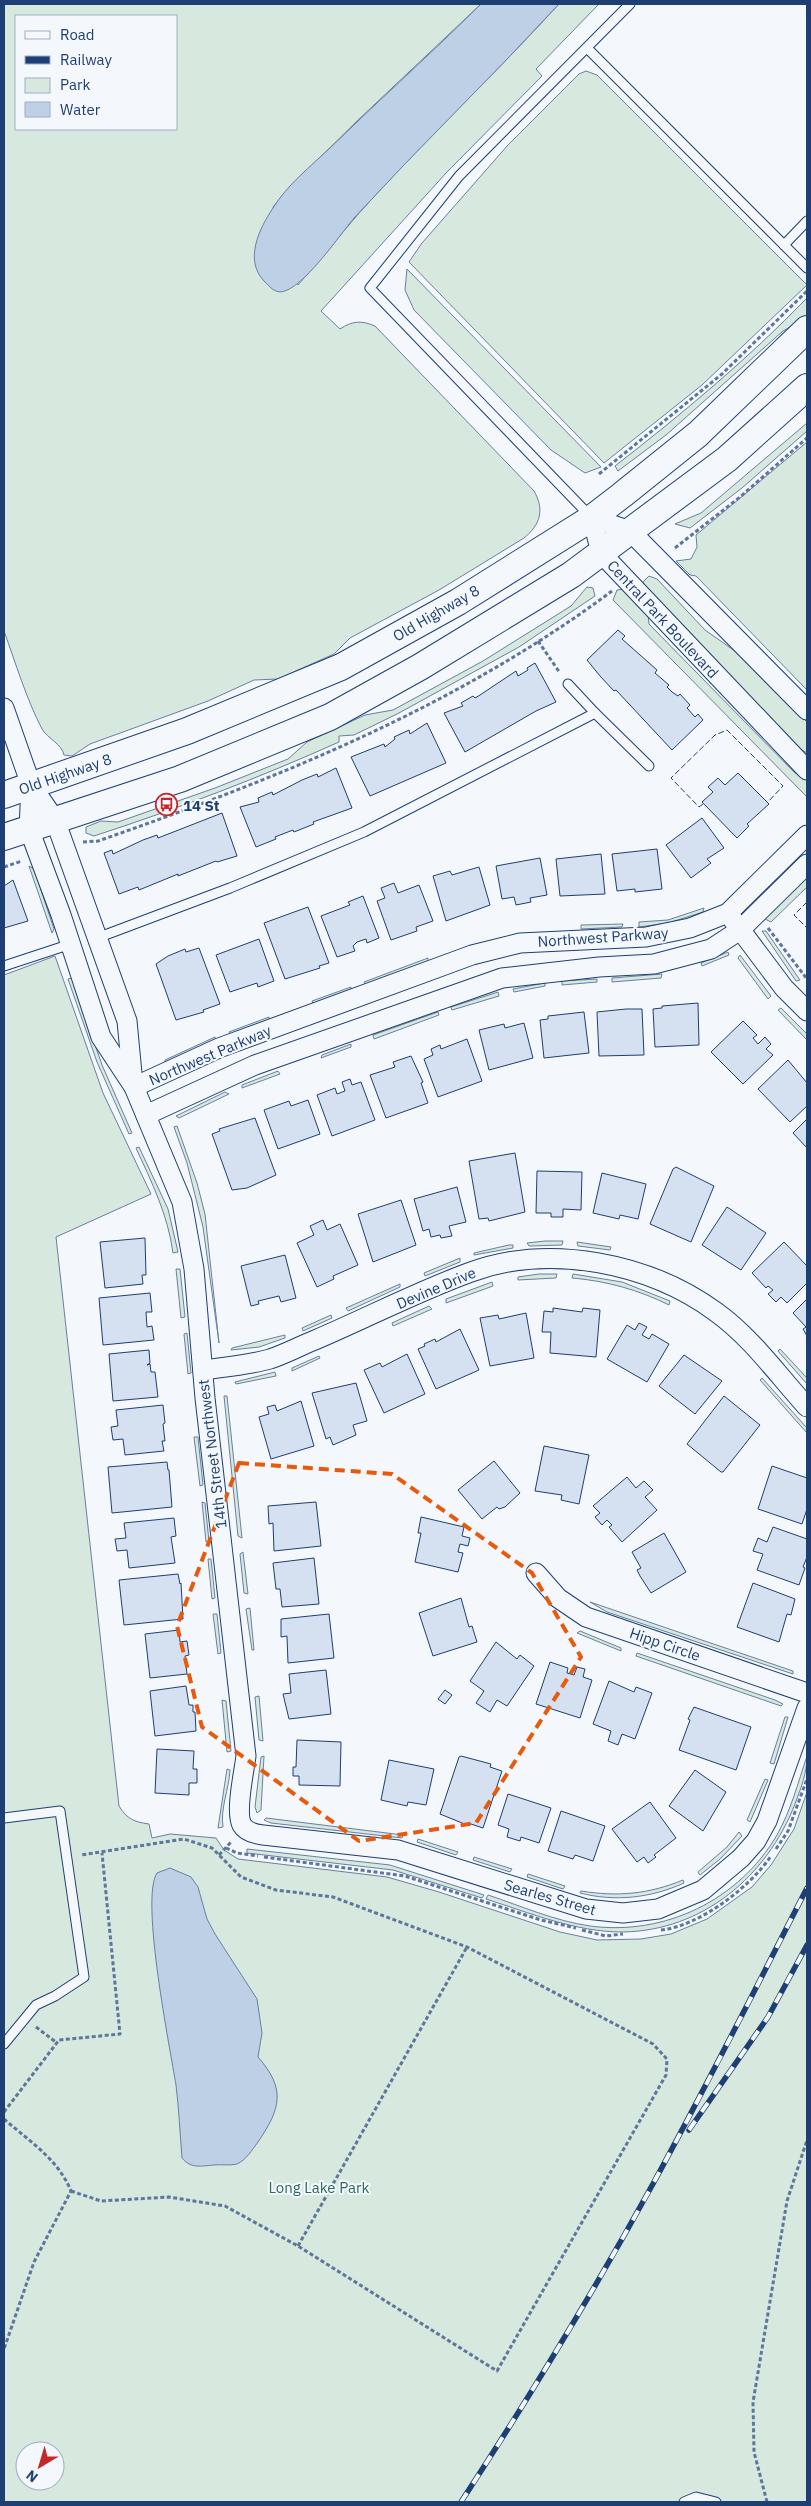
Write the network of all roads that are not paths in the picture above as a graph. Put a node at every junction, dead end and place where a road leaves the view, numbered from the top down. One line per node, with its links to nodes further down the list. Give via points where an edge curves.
1 (630, 4): 2 (lane)
2 (588, 48): 4 (lane); 8 (lane, via 459,176 370,288)
3 (807, 221): 4 (lane)
4 (784, 245): 5 (lane)
5 (807, 268)
6 (807, 329): 8 (street, Old Highway 8, via 698,434)
7 (807, 387): 9 (street, via 726,459)
8 (592, 518): 9 (street); 10 (street, Central Park Boulevard); 17 (street, Old Highway 8, via 458,602 341,666 187,731)
9 (630, 531): 10 (street); 13 (street)
10 (601, 553): 16 (street, Central Park Boulevard); 19 (street, via 514,612 330,717 180,779)
11 (568, 684): 14 (lane)
12 (4, 708): 17 (street, 14th Street Northwest)
13 (807, 710)
14 (595, 712): 15 (lane); 26 (lane, via 364,832 230,888)
15 (648, 766)
16 (807, 770)
17 (31, 785): 18 (street, Old Highway 8); 19 (street, 14th Street Northwest); 20 (street, 14th Street Northwest)
18 (4, 795)
19 (55, 820): 20 (street); 26 (street, 14th Street Northwest)
20 (29, 829): 22 (street); 27 (street, 14th Street Northwest)
21 (807, 835): 24 (street, Northwest Parkway)
22 (4, 837)
23 (807, 864): 25 (street, Northwest Parkway)
24 (728, 913): 25 (street); 29 (street, Northwest Parkway, via 690,928 646,937 520,943)
25 (740, 930): 30 (street, Northwest Parkway, via 711,948 654,964 502,978); 31 (street, via 784,988)
26 (97, 938): 27 (street); 32 (street, 14th Street Northwest, via 127,1021)
27 (71, 944): 28 (lane); 32 (street, 14th Street Northwest, via 101,1037)
28 (4, 966)
29 (428, 971): 30 (street); 32 (street, Northwest Parkway, via 219,1048)
30 (437, 1000): 33 (street, Northwest Parkway, via 255,1065)
31 (807, 1011)
32 (134, 1087): 33 (street, 14th Street Northwest)
33 (146, 1115): 34 (street, 14th Street Northwest, via 182,1202 194,1269)
34 (203, 1370): 35 (street, Devine Drive, via 270,1359 472,1271 512,1262 567,1260 601,1263 640,1273 718,1312); 40 (street, 14th Street Northwest, via 246,1756 240,1810)
35 (807, 1407)
36 (536, 1573): 37 (street, Hipp Circle, via 558,1598 586,1617)
37 (807, 1693)
38 (807, 1708): 40 (street, Searles Street, via 767,1821 756,1841 703,1890 658,1909 623,1913 586,1909 398,1850 253,1834)
39 (4, 1818): 41 (lane, via 60,1811 84,1976 36,2005)
40 (244, 1828)
41 (4, 2044)
42 (684, 2502): 43 (lane, via 696,2497)
43 (716, 2502)

